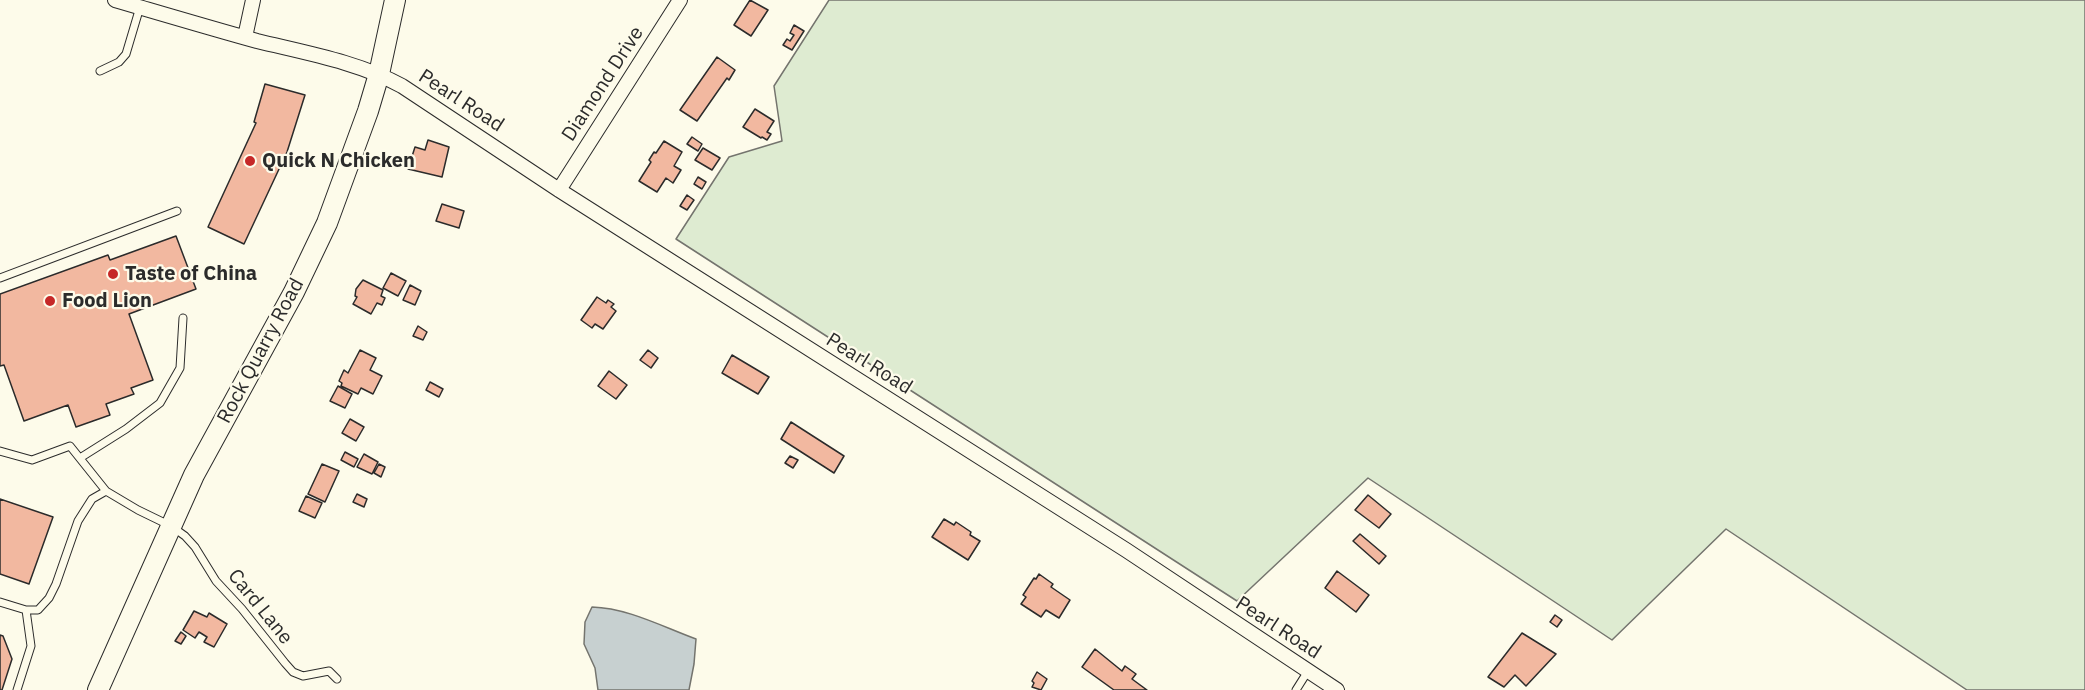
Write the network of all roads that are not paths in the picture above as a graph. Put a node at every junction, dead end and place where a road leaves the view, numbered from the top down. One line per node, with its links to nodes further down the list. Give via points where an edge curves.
1 (115, 0): 5 (street, Pearl Road)
2 (253, 0): 6 (street)
3 (395, 0): 8 (main road, Rock Quarry Road)
4 (680, 0): 9 (street, Diamond Drive)
5 (140, 7): 6 (street, Pearl Road); 7 (lane, via 126,54)
6 (245, 37): 8 (street, Pearl Road)
7 (100, 71)
8 (379, 74): 9 (street, Pearl Road); 16 (main road, Rock Quarry Road, via 327,223)
9 (559, 190): 19 (street, Pearl Road)
10 (177, 211): 11 (lane)
11 (0, 278)
12 (183, 318): 14 (lane, via 180,368 160,404)
13 (0, 451): 14 (lane, via 32,460 70,446)
14 (80, 458): 15 (lane)
15 (106, 491): 16 (lane); 18 (lane, via 92,499 78,522 49,598 38,610)
16 (171, 526): 20 (lane, Card Lane, via 195,547 216,581 293,672 303,676 329,671); 22 (main road, Rock Quarry Road)
17 (0, 602): 18 (lane)
18 (26, 610): 21 (lane, via 31,646)
19 (1308, 671): 23 (lane); 24 (street, Pearl Road)
20 (336, 679)
21 (17, 690)
22 (98, 690)
23 (1296, 690)
24 (1337, 690)

